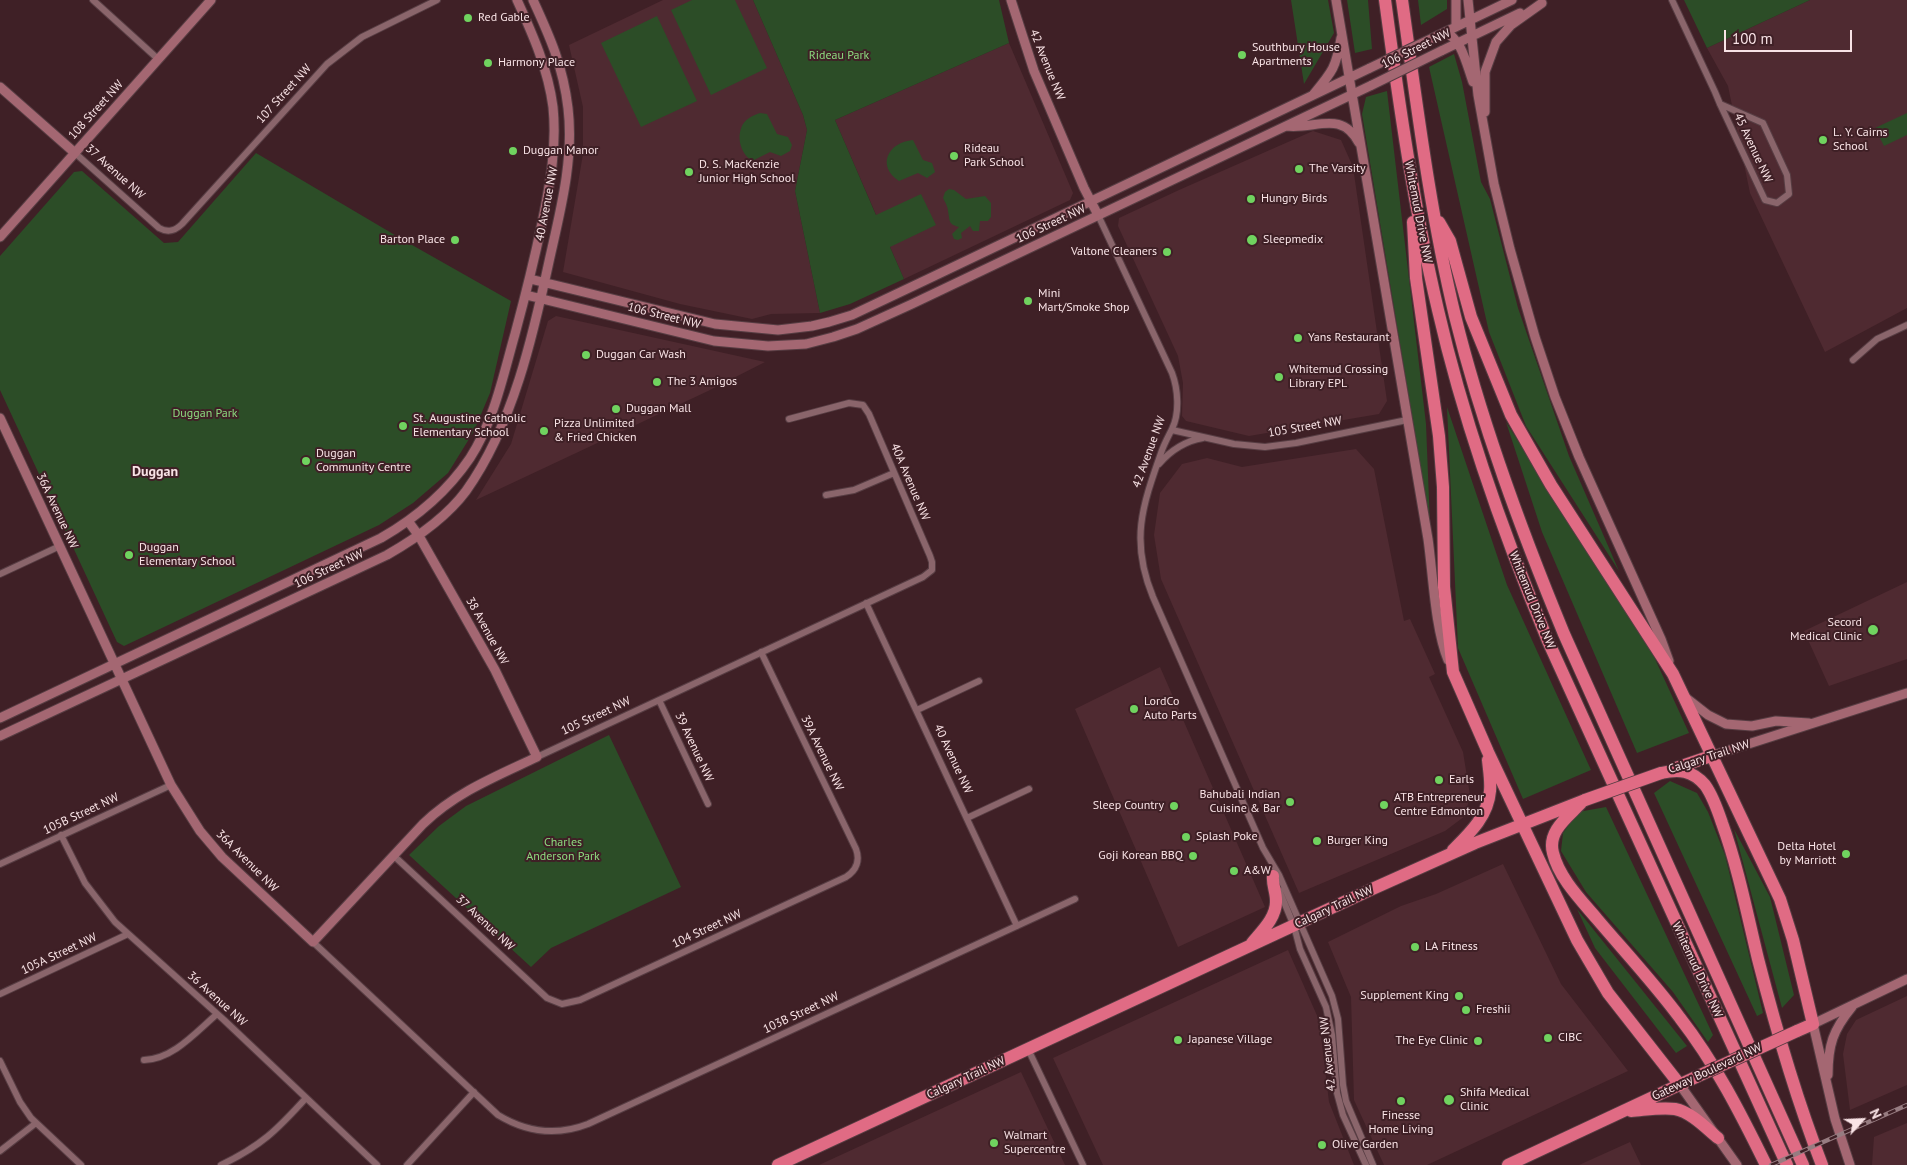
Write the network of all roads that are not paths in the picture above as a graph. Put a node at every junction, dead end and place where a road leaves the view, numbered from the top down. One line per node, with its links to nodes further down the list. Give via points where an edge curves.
1 (93, 0): 21 (street)
2 (211, 0): 21 (street, 108 Street NW)
3 (437, 0): 36 (street, 107 Street NW, via 377,29 337,55 182,224)
4 (517, 0): 38 (street, 40 Avenue NW, via 544,66 554,120 553,160)
5 (533, 0): 39 (street, 40 Avenue NW, via 559,60 570,140 562,203)
6 (1010, 0): 33 (street, 42 Avenue NW, via 1034,70)
7 (1336, 0): 17 (street)
8 (1385, 0): 32 (highway, Whitemud Drive NW)
9 (1402, 0): 34 (highway, Whitemud Drive NW)
10 (1456, 0): 16 (street)
11 (1468, 0): 15 (street)
12 (1512, 0): 15 (street, 106 Street NW)
13 (1672, 0): 27 (street, 45 Avenue NW)
14 (1545, 2): 19 (street, 106 Street NW); 29 (street, via 1511,25 1496,42 1485,72)
15 (1470, 20): 16 (street, 106 Street NW); 19 (street)
16 (1456, 26): 18 (street, 106 Street NW); 19 (street)
17 (1342, 33): 22 (street); 26 (street, via 1336,64)
18 (1442, 34): 20 (street, via 1450,35); 22 (street, 106 Street NW, bridge)
19 (1471, 37): 20 (street, 106 Street NW); 25 (street)
20 (1458, 43): 24 (street, 106 Street NW, bridge); 25 (street)
21 (158, 59): 31 (street, 108 Street NW)
22 (1350, 78): 24 (street); 26 (street, 106 Street NW)
23 (0, 87): 31 (street, 37 Avenue NW)
24 (1353, 94): 28 (street, 106 Street NW); 30 (street)
25 (1478, 95): 29 (street)
26 (1312, 96): 33 (street, 106 Street NW)
27 (1720, 104): 27 (street, 45 Avenue NW, via 1765,200 1777,203 1790,194 1787,175 1763,123)
28 (1286, 126): 30 (street, via 1341,124 1353,133); 35 (street, 106 Street NW)
29 (1485, 136): 62 (street, via 1510,249 1543,362 1579,457)
30 (1361, 148): 46 (street)
31 (75, 153): 36 (street, 37 Avenue NW, via 159,228); 37 (street, 108 Street NW)
32 (1410, 175): 61 (highway, via 1416,278 1439,436 1444,587); 124 (highway, Whitemud Drive NW, via 1438,311 1475,444 1532,602)
33 (1091, 201): 35 (street, 42 Avenue NW); 39 (street, 106 Street NW, via 852,315 812,326 778,330 716,324)
34 (1433, 211): 62 (highway, via 1450,241 1470,317 1511,415 1543,471); 125 (highway, Whitemud Drive NW, via 1455,316 1490,442 1530,550 1564,634)
35 (1098, 215): 41 (street, 106 Street NW, via 857,329 806,344 729,343); 48 (street, 42 Avenue NW, via 1172,373 1177,402)
36 (170, 231)
37 (0, 237)
38 (530, 279): 39 (street, 106 Street NW); 40 (street, 106 Street NW)
39 (544, 283): 41 (street, 40 Avenue NW)
40 (526, 295): 41 (street, 106 Street NW); 53 (street, 106 Street NW, via 487,427 450,484)
41 (540, 298): 54 (street, 106 Street NW, via 512,402 499,435 465,493)
42 (1907, 325): 43 (street, via 1877,339)
43 (1853, 360)
44 (0, 418): 47 (street, 36A Avenue NW)
45 (789, 419): 51 (street, 40A Avenue NW, via 849,403 863,405)
46 (1407, 420): 49 (street, 105 Street NW, via 1270,446 1249,446); 61 (street, via 1443,646)
47 (3, 430): 55 (street, 36A Avenue NW)
48 (1172, 430): 49 (street, 105 Street NW); 50 (street, 42 Avenue NW)
49 (1207, 438): 50 (street, 105 Street NW, via 1178,447)
50 (1156, 468): 85 (street, 42 Avenue NW, via 1144,504 1141,527 1143,571)
51 (894, 474): 52 (street, via 854,490); 56 (street, 40A Avenue NW, via 930,556)
52 (826, 494)
53 (408, 521): 54 (street, 38 Avenue NW); 60 (street, 106 Street NW, via 366,546)
54 (419, 536): 63 (street, 106 Street NW, via 374,562); 74 (street, 38 Avenue NW, via 495,670)
55 (60, 546): 57 (street); 60 (street, 36A Avenue NW)
56 (932, 570): 58 (street, 105 Street NW)
57 (0, 574)
58 (866, 603): 59 (street, 105 Street NW); 68 (street, 40 Avenue NW)
59 (761, 652): 67 (street, 105 Street NW); 87 (street, 39A Avenue NW, via 856,849)
60 (115, 664): 63 (street, 36A Avenue NW); 69 (street, 106 Street NW)
61 (1453, 672): 72 (highway)
62 (1674, 674): 66 (highway)
63 (121, 679): 71 (street, 106 Street NW); 76 (street, 36A Avenue NW)
64 (979, 681): 68 (street)
65 (1907, 693): 70 (street, Calgary Trail NW)
66 (1685, 697): 70 (street, via 1726,724); 73 (highway)
67 (659, 700): 74 (street, 105 Street NW); 79 (street, 39 Avenue NW)
68 (917, 710): 80 (street, 40 Avenue NW)
69 (0, 718)
70 (1814, 723): 73 (street, Calgary Trail NW)
71 (0, 736)
72 (1488, 752): 81 (highway); 84 (highway, via 1490,792 1487,806 1477,824)
73 (1711, 756): 75 (highway, Calgary Trail NW); 100 (highway, via 1780,899)
74 (537, 757): 83 (street, 105 Street NW, via 449,801)
75 (1661, 773): 78 (highway, Calgary Trail NW, bridge); 126 (highway, via 1679,770 1689,773 1705,785 1713,798 1731,848 1782,1051)
76 (171, 785): 82 (street, 105B Street NW); 93 (street, 36A Avenue NW, via 200,831 222,857)
77 (1029, 789): 80 (street)
78 (1585, 800): 81 (highway, Calgary Trail NW); 123 (highway, via 1562,822 1554,836 1553,853 1557,864 1574,892 1681,1019 1733,1099)
79 (708, 804)
80 (967, 818): 91 (street, 40 Avenue NW)
81 (1522, 824): 84 (highway, Calgary Trail NW); 104 (highway, via 1561,909 1594,970 1623,1014)
82 (61, 835): 86 (street, 105B Street NW); 92 (street, 36 Avenue NW, via 92,893)
83 (394, 855): 93 (street, 105 Street NW); 97 (street, 37 Avenue NW, via 547,998)
84 (1448, 855): 90 (highway, Calgary Trail NW)
85 (1269, 861): 88 (street, 42 Avenue NW); 90 (street, 42 Avenue NW, via 1278,875)
86 (0, 864)
87 (857, 865): 97 (street, 104 Street NW, via 846,877 580,1000)
88 (1273, 876): 90 (street, 42 Avenue NW); 94 (highway, via 1276,908)
89 (1076, 900): 91 (street, 103B Street NW)
90 (1297, 924): 94 (highway, Calgary Trail NW); 119 (street, 42 Avenue NW, via 1300,949 1329,1019 1339,1101); 120 (street, 42 Avenue NW, via 1336,1006 1346,1100)
91 (1017, 926): 110 (street, 103B Street NW, via 588,1124 565,1131)
92 (128, 934): 96 (street, 105A Street NW); 99 (street, 36 Avenue NW)
93 (313, 942): 105 (street, 36A Avenue NW)
94 (1250, 946): 101 (highway, Calgary Trail NW)
95 (1907, 979): 98 (street, Gateway Boulevard NW)
96 (0, 994)
97 (562, 1004)
98 (1854, 1004): 100 (street, Gateway Boulevard NW); 108 (street, via 1837,1026 1830,1044 1828,1086)
99 (217, 1014): 102 (street, via 172,1052); 106 (street, 36 Avenue NW)
100 (1813, 1024): 104 (highway, Gateway Boulevard NW, bridge); 108 (street)
101 (1028, 1049): 117 (highway, Calgary Trail NW); 118 (street)
102 (144, 1060)
103 (0, 1062): 109 (street, via 20,1102)
104 (1680, 1085): 107 (highway, Gateway Boulevard NW); 111 (street)
105 (474, 1092): 110 (street, 36A Avenue NW, via 498,1115); 116 (street)
106 (306, 1098): 114 (street, via 266,1140); 115 (street, 36 Avenue NW)
107 (1621, 1112): 111 (highway, via 1677,1110); 121 (highway, Gateway Boulevard NW)
108 (1835, 1120): 127 (street)
109 (36, 1123): 112 (street); 113 (street)
110 (531, 1129)
111 (1718, 1138): 122 (street)
112 (0, 1151)
113 (81, 1165)
114 (221, 1165)
115 (377, 1165)
116 (408, 1165)
117 (778, 1165)
118 (1083, 1165)
119 (1366, 1165)
120 (1373, 1165)
121 (1508, 1165)
122 (1736, 1165)
123 (1766, 1165)
124 (1787, 1165)
125 (1803, 1165)
126 (1822, 1165)
127 (1850, 1165)

